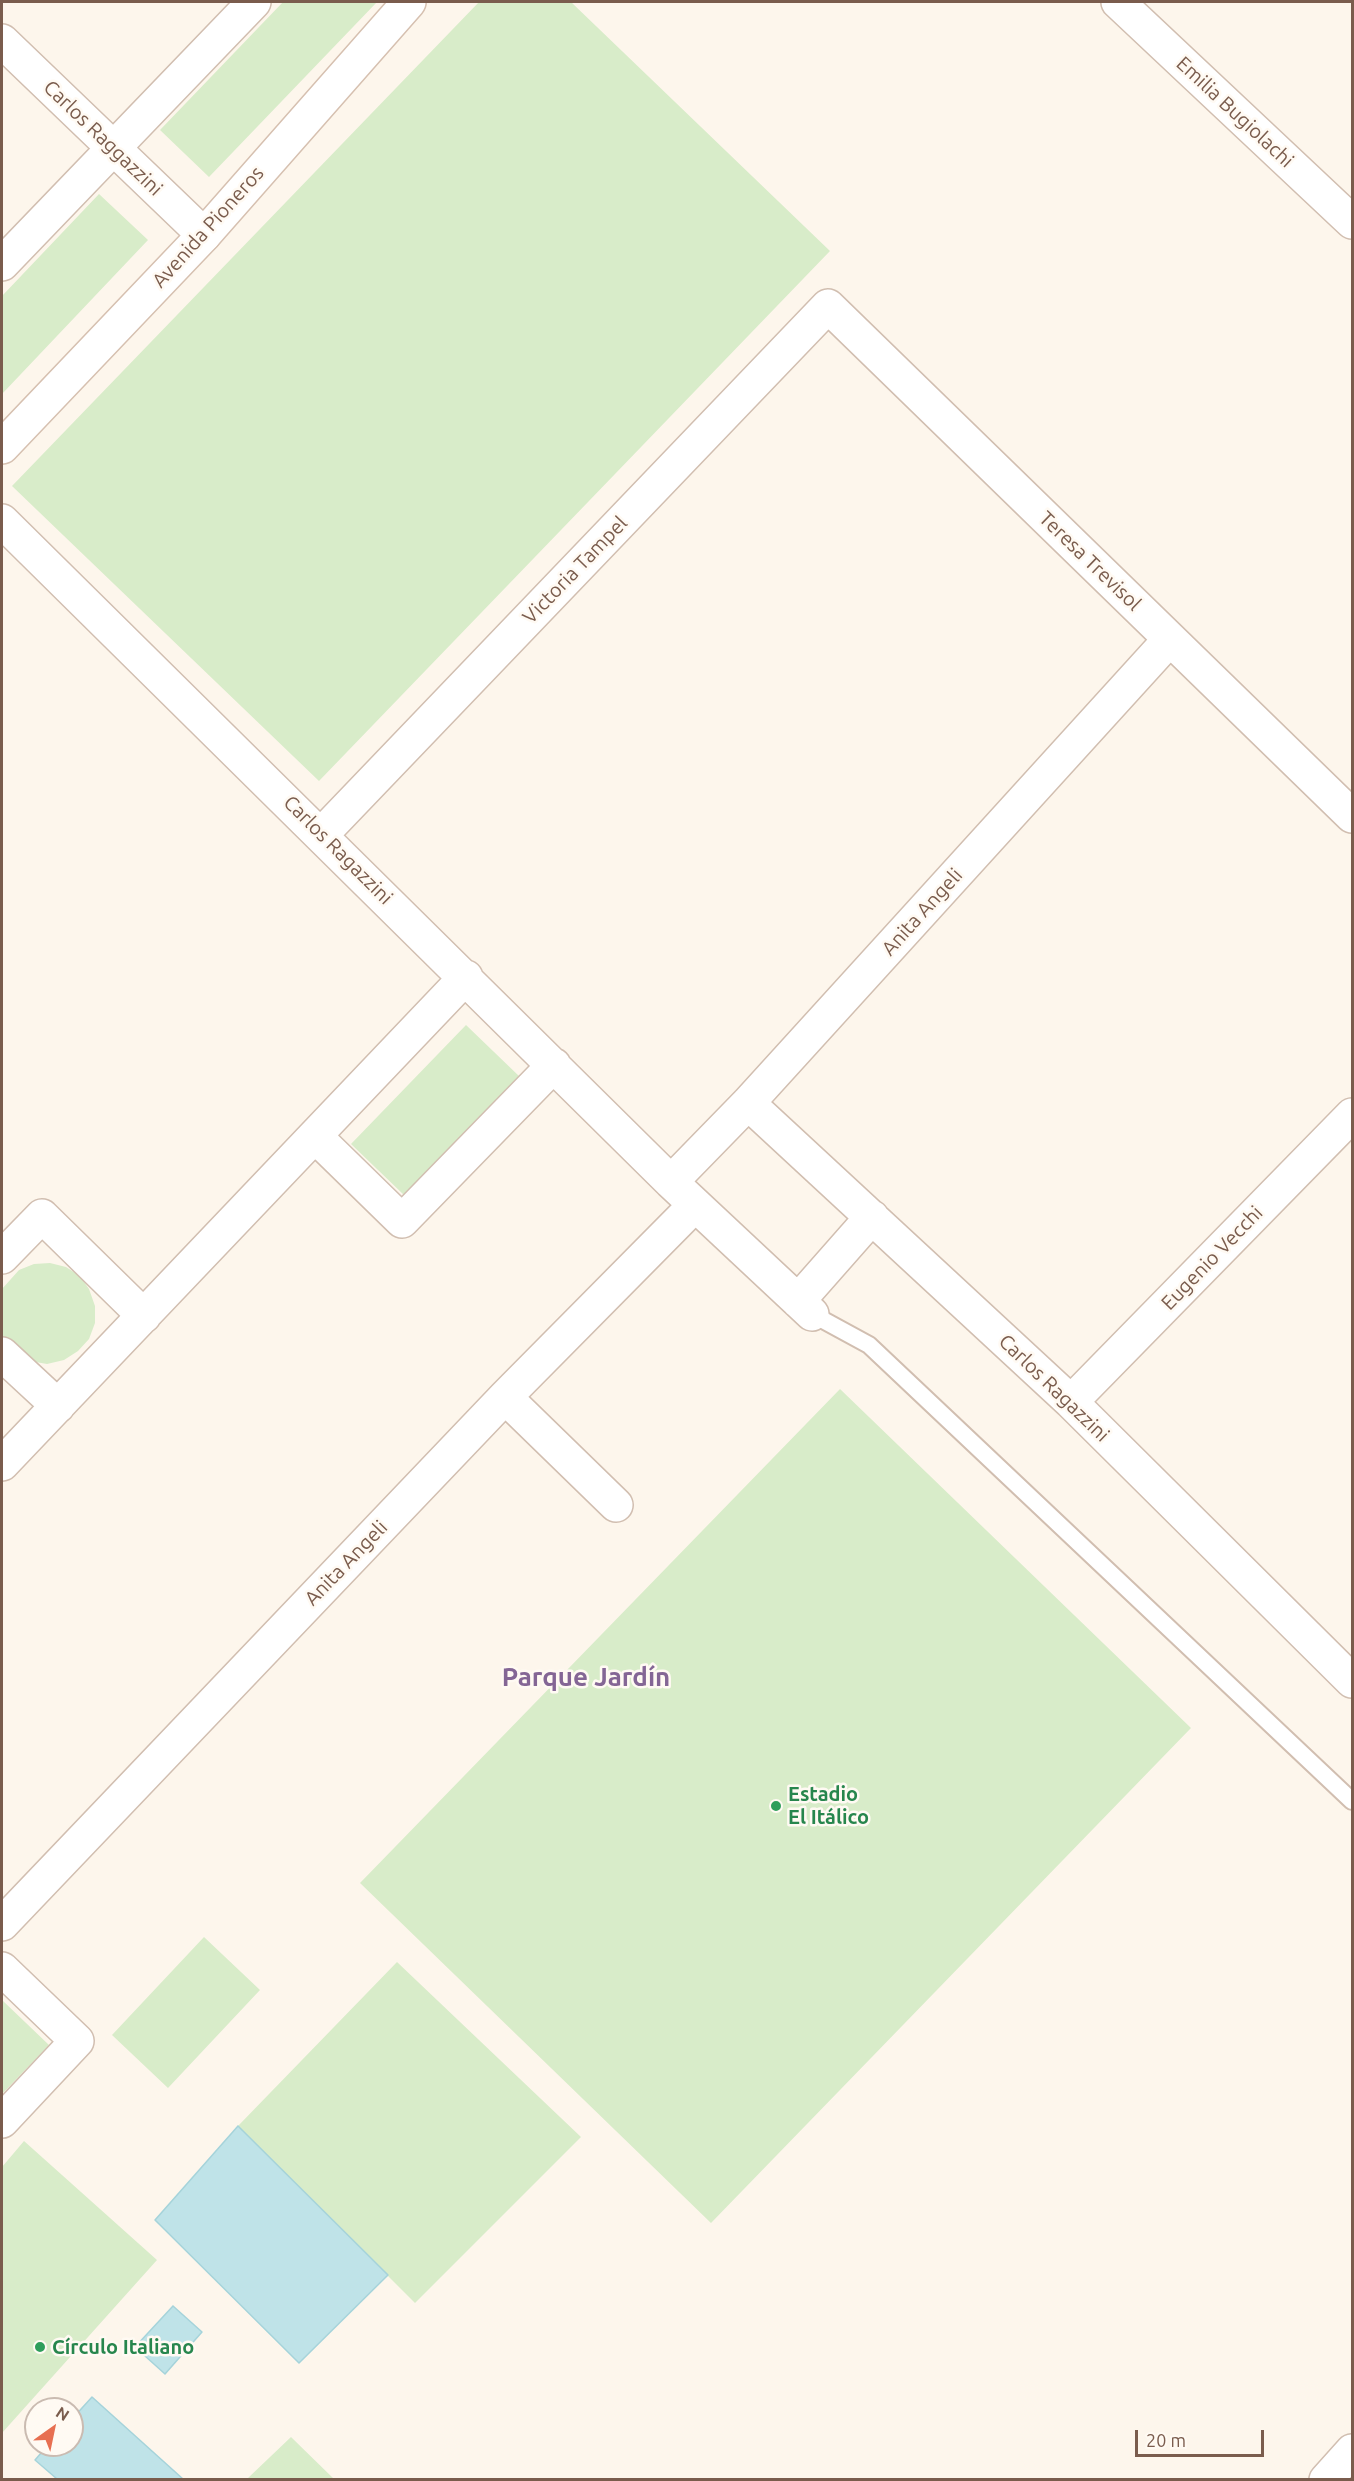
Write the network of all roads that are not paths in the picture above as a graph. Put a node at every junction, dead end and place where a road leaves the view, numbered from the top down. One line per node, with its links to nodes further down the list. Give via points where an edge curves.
1 (254, 2): 5 (street)
2 (408, 2): 7 (street, Avenida Pioneros)
3 (1118, 2): 6 (street, Emilia Bugiolachi)
4 (2, 41): 5 (street, Carlos Raggazzini)
5 (113, 148): 7 (street, Carlos Raggazzini); 8 (street)
6 (1353, 222)
7 (204, 235): 10 (street, Avenida Pioneros)
8 (2, 264)
9 (828, 306): 12 (street, Teresa Trevisol); 14 (street, Victoria Tampel)
10 (2, 447)
11 (2, 521): 14 (street, Carlos Ragazzini)
12 (1170, 639): 13 (street, Teresa Trevisol); 17 (street, Anita Angeli)
13 (1353, 816)
14 (321, 834): 15 (street, Carlos Ragazzini)
15 (466, 977): 16 (street, Carlos Ragazzini); 19 (street)
16 (554, 1065): 19 (street, via 402,1221); 20 (street, Carlos Ragazzini)
17 (748, 1103): 20 (street, Anita Angeli); 22 (street, Carlos Ragazzini)
18 (1353, 1115): 28 (street, Eugenio Vecchi)
19 (315, 1136): 25 (street)
20 (671, 1182): 21 (street, Carlos Ragazzini)
21 (695, 1205): 24 (street, Carlos Ragazzini); 27 (street, Anita Angeli)
22 (872, 1217): 24 (street); 28 (street, Carlos Ragazzini)
23 (2, 1257): 25 (street, via 42,1216)
24 (805, 1308): 33 (lane, via 869,1345)
25 (144, 1316): 29 (street)
26 (2, 1354): 29 (street)
27 (505, 1397): 31 (street); 34 (street, Anita Angeli)
28 (1071, 1402): 32 (street, Carlos Ragazzini)
29 (58, 1406): 30 (street)
30 (2, 1464)
31 (616, 1504)
32 (1353, 1681)
33 (1353, 1801)
34 (2, 1924)
35 (2, 1969): 36 (street, via 77,2041)
36 (2, 2121)
37 (1353, 2451): 38 (street)
38 (1326, 2480)

